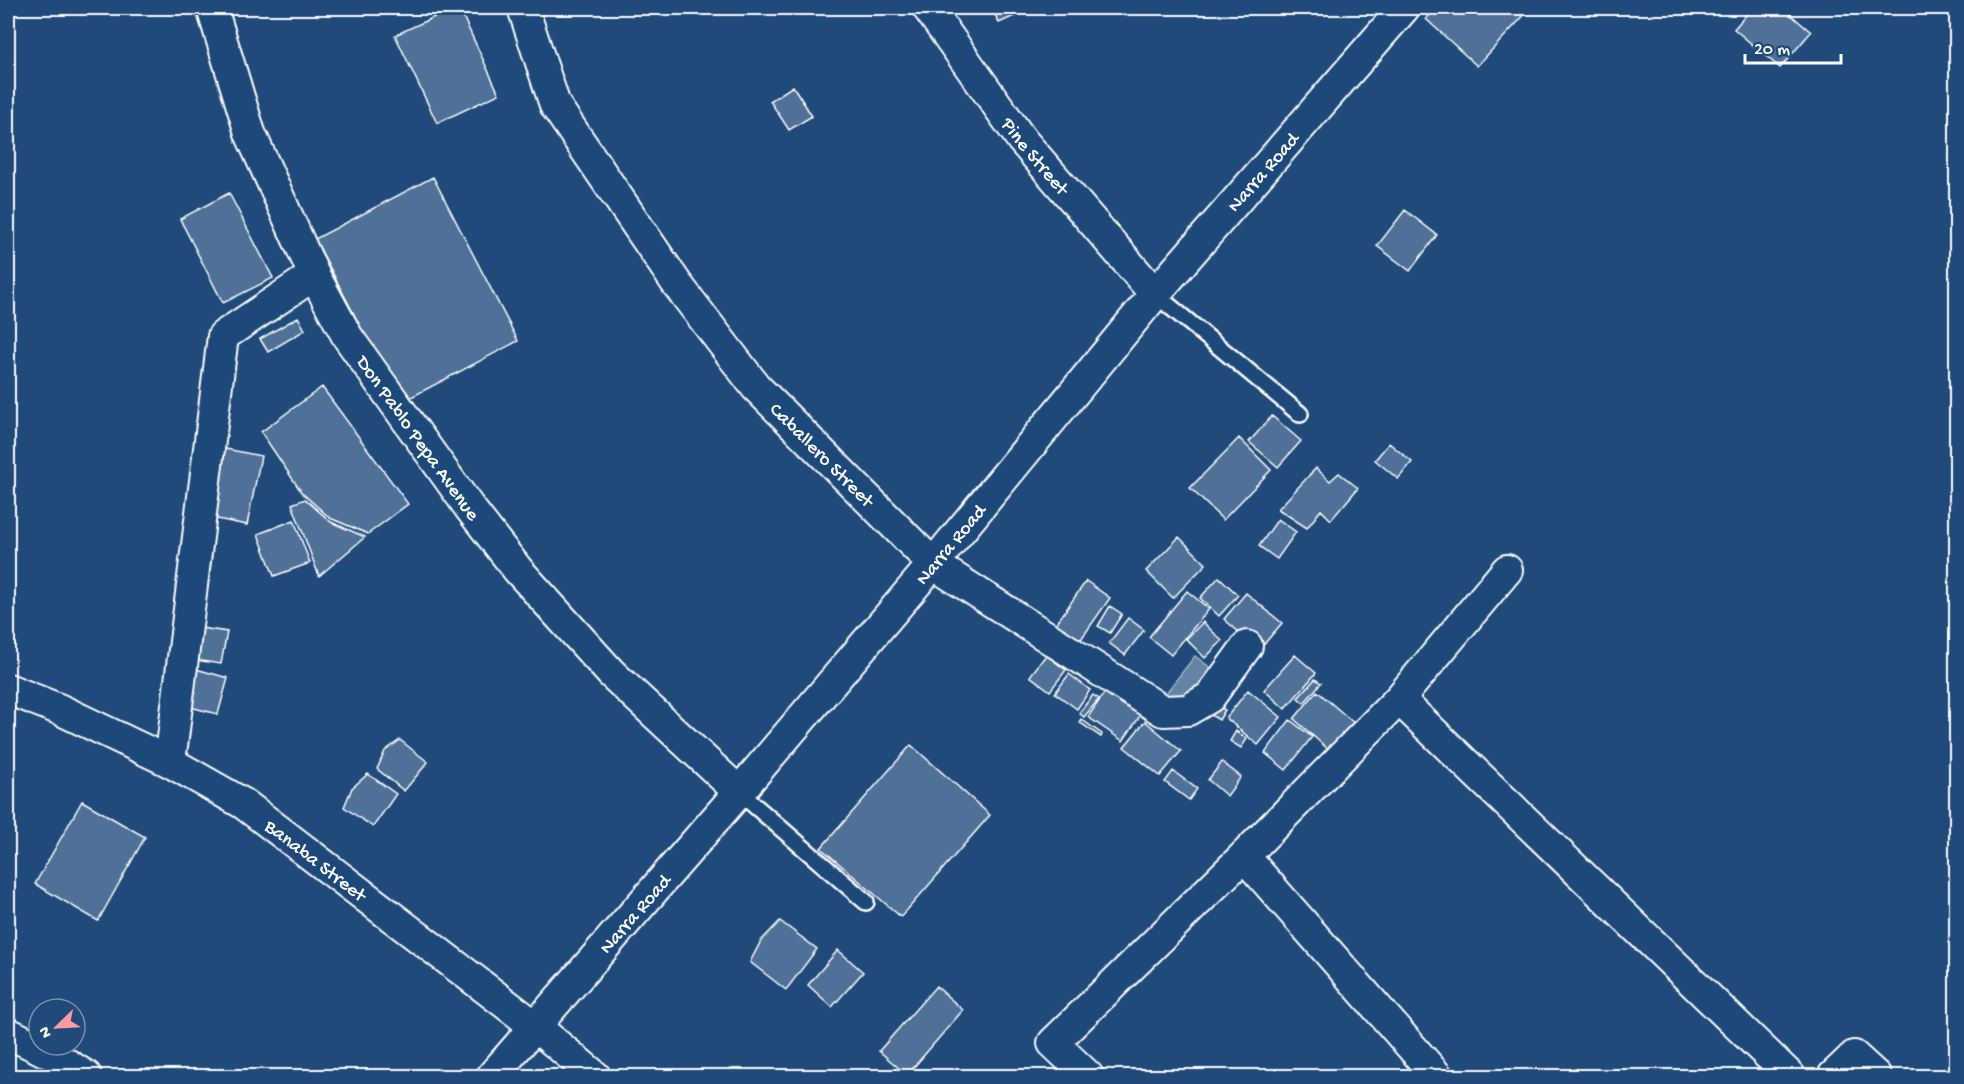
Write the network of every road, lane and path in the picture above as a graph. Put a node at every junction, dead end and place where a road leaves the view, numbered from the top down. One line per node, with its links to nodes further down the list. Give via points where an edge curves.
1 (212, 8): 5 (street, Don Pablo Pepa Avenue, via 250,133)
2 (523, 8): 8 (street, Caballero Street, via 555,105 677,284 756,387)
3 (928, 8): 6 (street, Pine Street, via 1022,140)
4 (1392, 12): 6 (street, Narra Road)
5 (314, 275): 13 (street, via 223,336); 14 (street, Don Pablo Pepa Avenue, via 347,336 518,570 611,673)
6 (1155, 294): 7 (lane); 8 (street, Narra Road)
7 (1300, 414)
8 (933, 564): 10 (street, Caballero Street, via 1163,711 1188,710 1210,697); 14 (street, Narra Road)
9 (1507, 570): 12 (street)
10 (1247, 646)
11 (8, 688): 13 (street, Banaba Street)
12 (1399, 699): 15 (street); 24 (street)
13 (170, 762): 17 (street, Banaba Street, via 244,804)
14 (739, 792): 16 (lane); 17 (street, Narra Road)
15 (1244, 856): 22 (street, via 1053,1043); 23 (street)
16 (867, 902)
17 (536, 1027): 20 (street, Narra Road); 21 (street, Banaba Street)
18 (8, 1033): 19 (street)
19 (86, 1077)
20 (492, 1077)
21 (595, 1077)
22 (1088, 1077)
23 (1437, 1077)
24 (1790, 1077)
25 (1833, 1077): 26 (street, via 1854,1056)
26 (1876, 1077)

